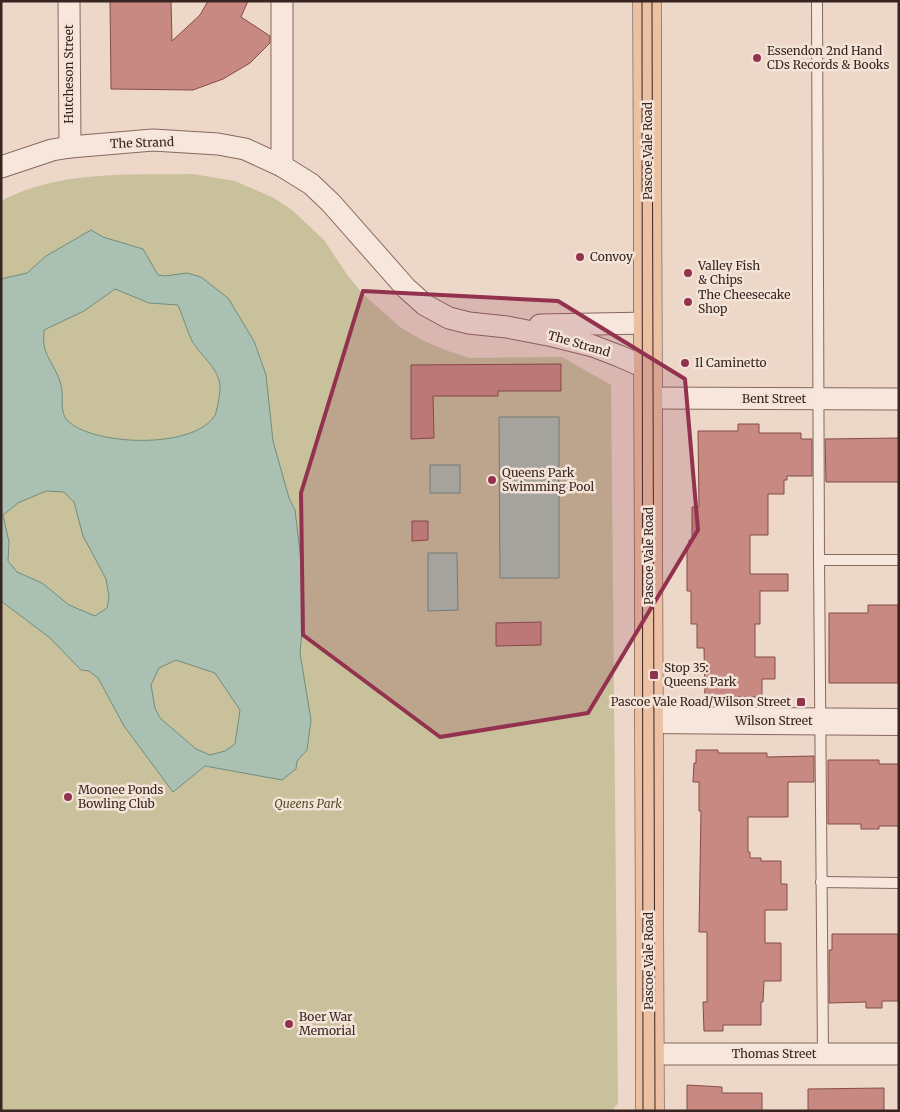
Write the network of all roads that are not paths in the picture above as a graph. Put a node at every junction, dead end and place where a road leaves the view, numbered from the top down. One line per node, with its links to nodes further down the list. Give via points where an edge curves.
1 (69, 1): 5 (street, Hutcheson Street)
2 (282, 1): 7 (street)
3 (647, 1): 8 (main road, Pascoe Vale Road)
4 (817, 1): 12 (lane)
5 (70, 147): 6 (street, The Strand); 7 (street, The Strand, via 153,140 218,144 245,149)
6 (1, 166)
7 (282, 166): 9 (street, The Strand, via 311,184 331,203 425,305 449,318)
8 (649, 323): 9 (street, The Strand); 10 (main road, Pascoe Vale Road)
9 (507, 327): 10 (street, The Strand, via 593,346)
10 (649, 369): 11 (main road, Pascoe Vale Road)
11 (649, 398): 12 (street, Bent Street); 16 (main road, Pascoe Vale Road)
12 (818, 399): 13 (street, Bent Street); 14 (lane)
13 (899, 399)
14 (818, 560): 15 (lane); 17 (lane)
15 (899, 560)
16 (649, 720): 17 (street, Wilson Street); 21 (main road, Pascoe Vale Road)
17 (820, 722): 18 (street, Wilson Street); 19 (lane)
18 (899, 722)
19 (822, 882): 20 (lane); 22 (lane)
20 (899, 883)
21 (650, 1054): 22 (street, Thomas Street); 24 (main road, Pascoe Vale Road)
22 (823, 1054): 23 (street, Thomas Street)
23 (899, 1054)
24 (650, 1111)

